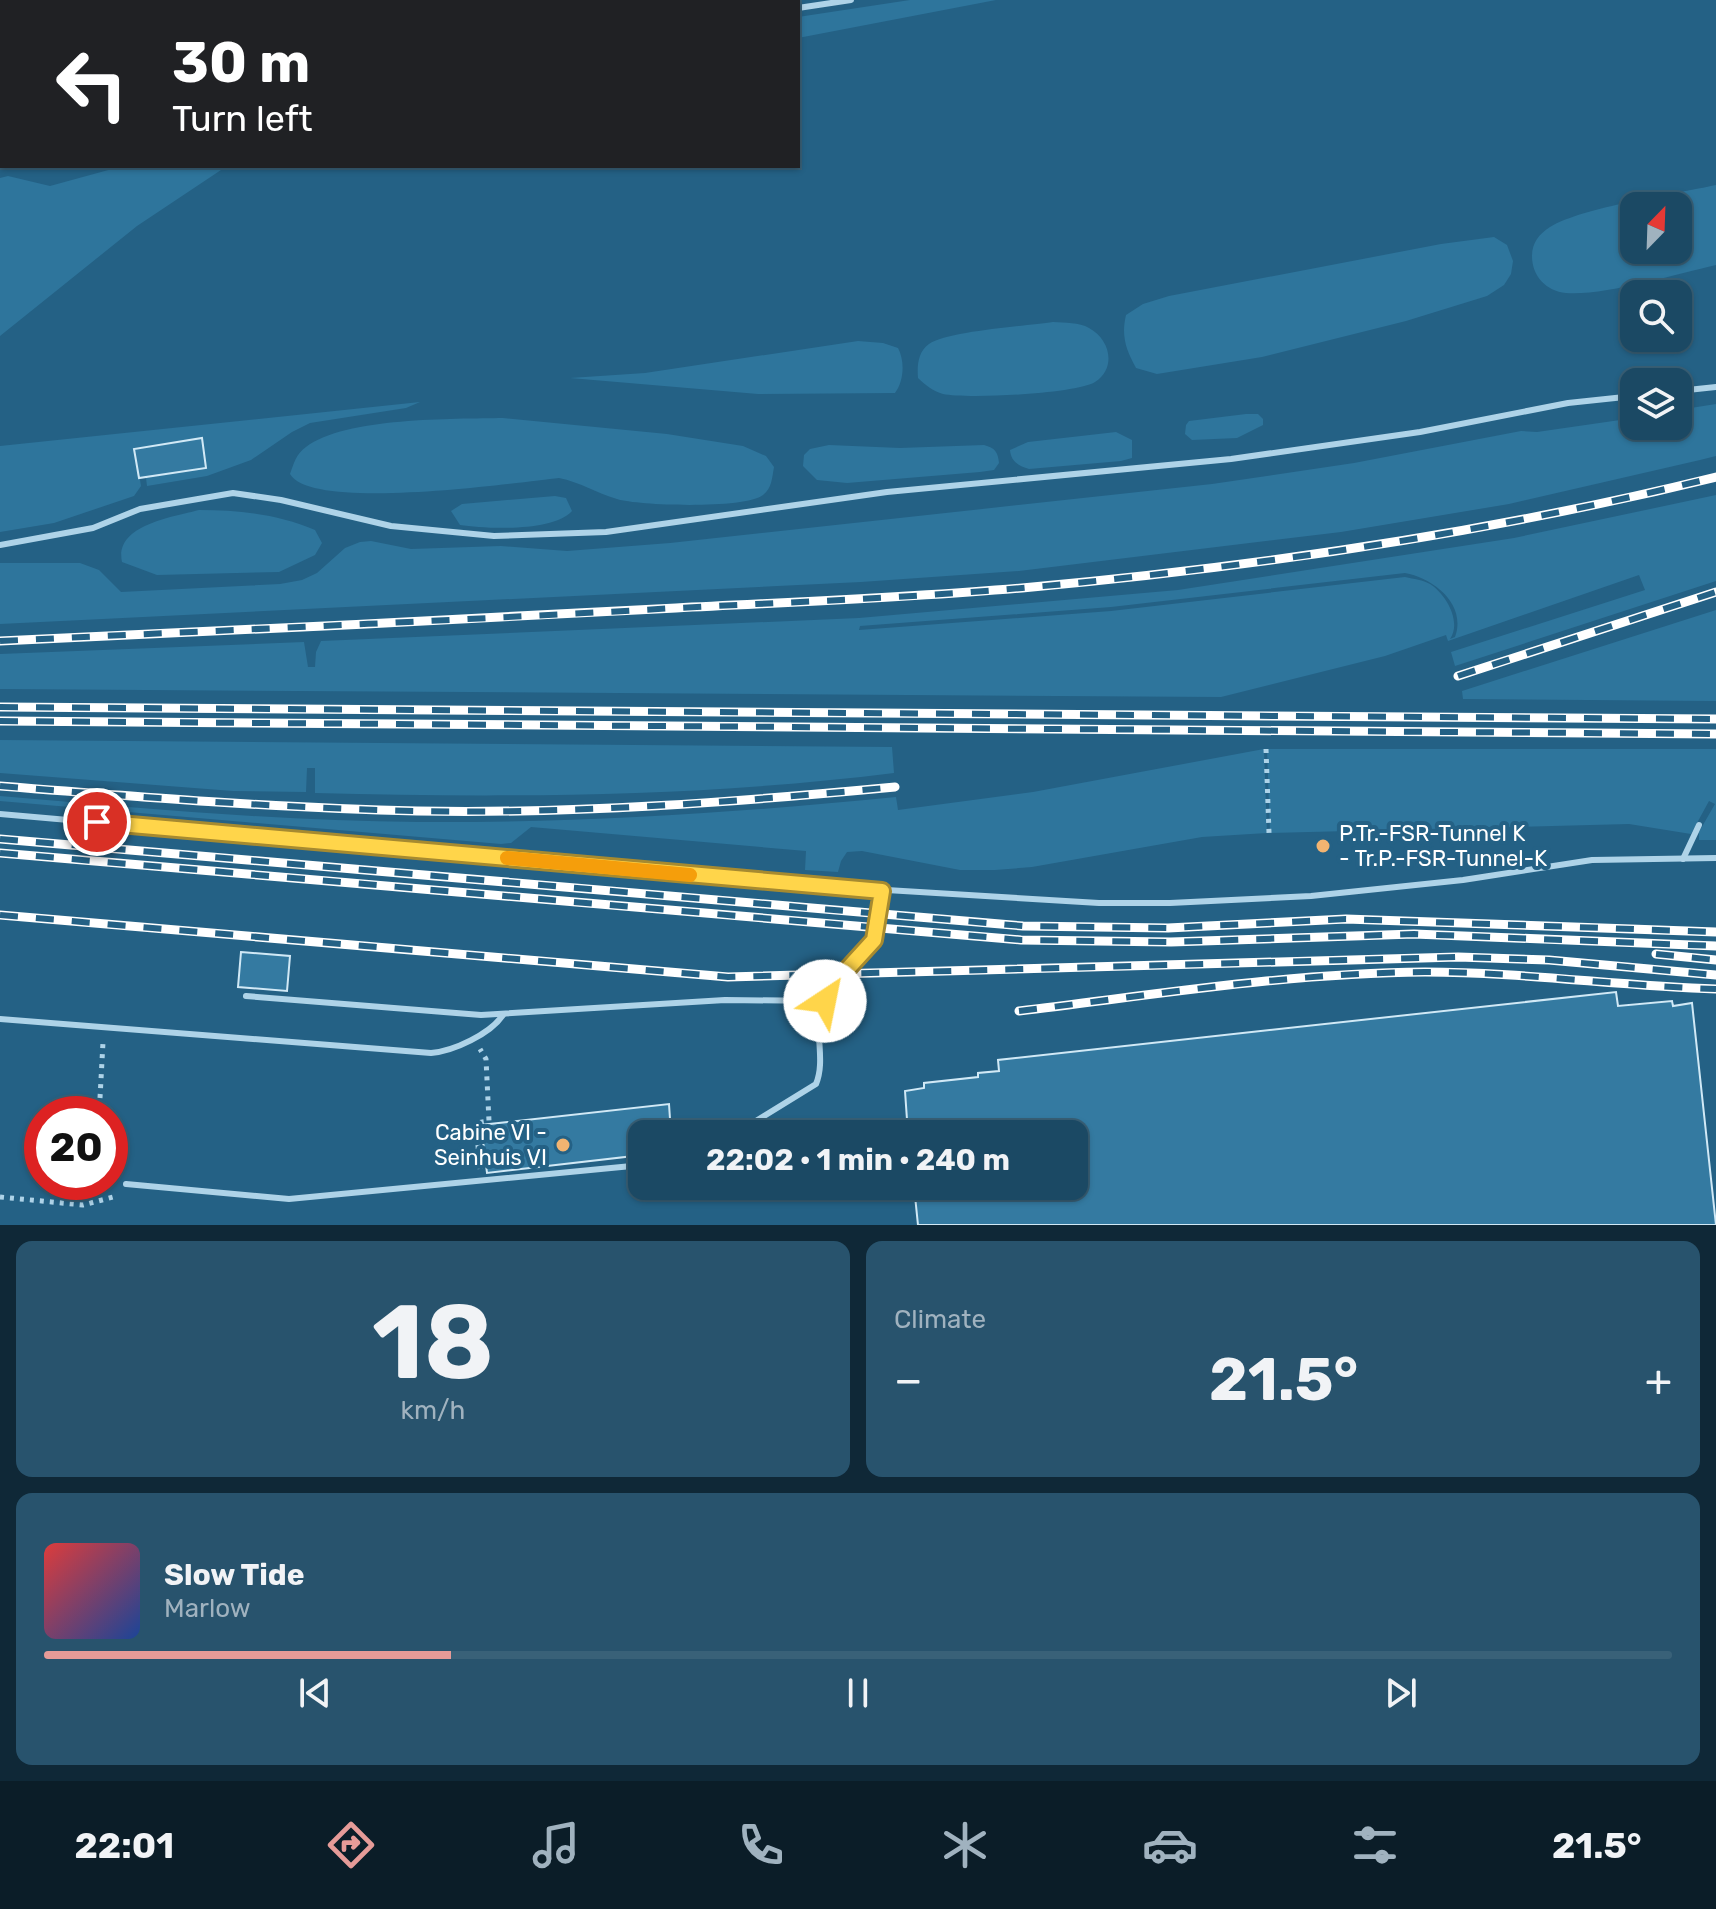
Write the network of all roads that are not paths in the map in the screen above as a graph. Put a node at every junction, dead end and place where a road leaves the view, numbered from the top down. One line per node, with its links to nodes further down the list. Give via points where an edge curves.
1 (851, 0): 2 (lane)
2 (800, 8)
3 (1716, 387): 4 (lane)
4 (1692, 390)
5 (1620, 397): 6 (lane, via 1231,459 887,492 606,532 494,536 391,526 233,493 140,509 93,528)
6 (0, 545)
7 (0, 814): 11 (lane)
8 (1699, 825): 10 (lane)
9 (1716, 858): 10 (lane)
10 (1683, 859): 11 (lane, via 1592,860 1390,889 1242,901 1099,903)
11 (882, 891): 13 (lane, via 874,940)
12 (246, 996): 14 (lane)
13 (825, 1001): 14 (lane, via 725,1000); 16 (lane, via 819,1013 821,1072 816,1084)
14 (503, 1015): 15 (lane, via 498,1023 442,1052 416,1053)
15 (0, 1019)
16 (758, 1120)
17 (628, 1166): 18 (lane, via 289,1199)
18 (128, 1184)

